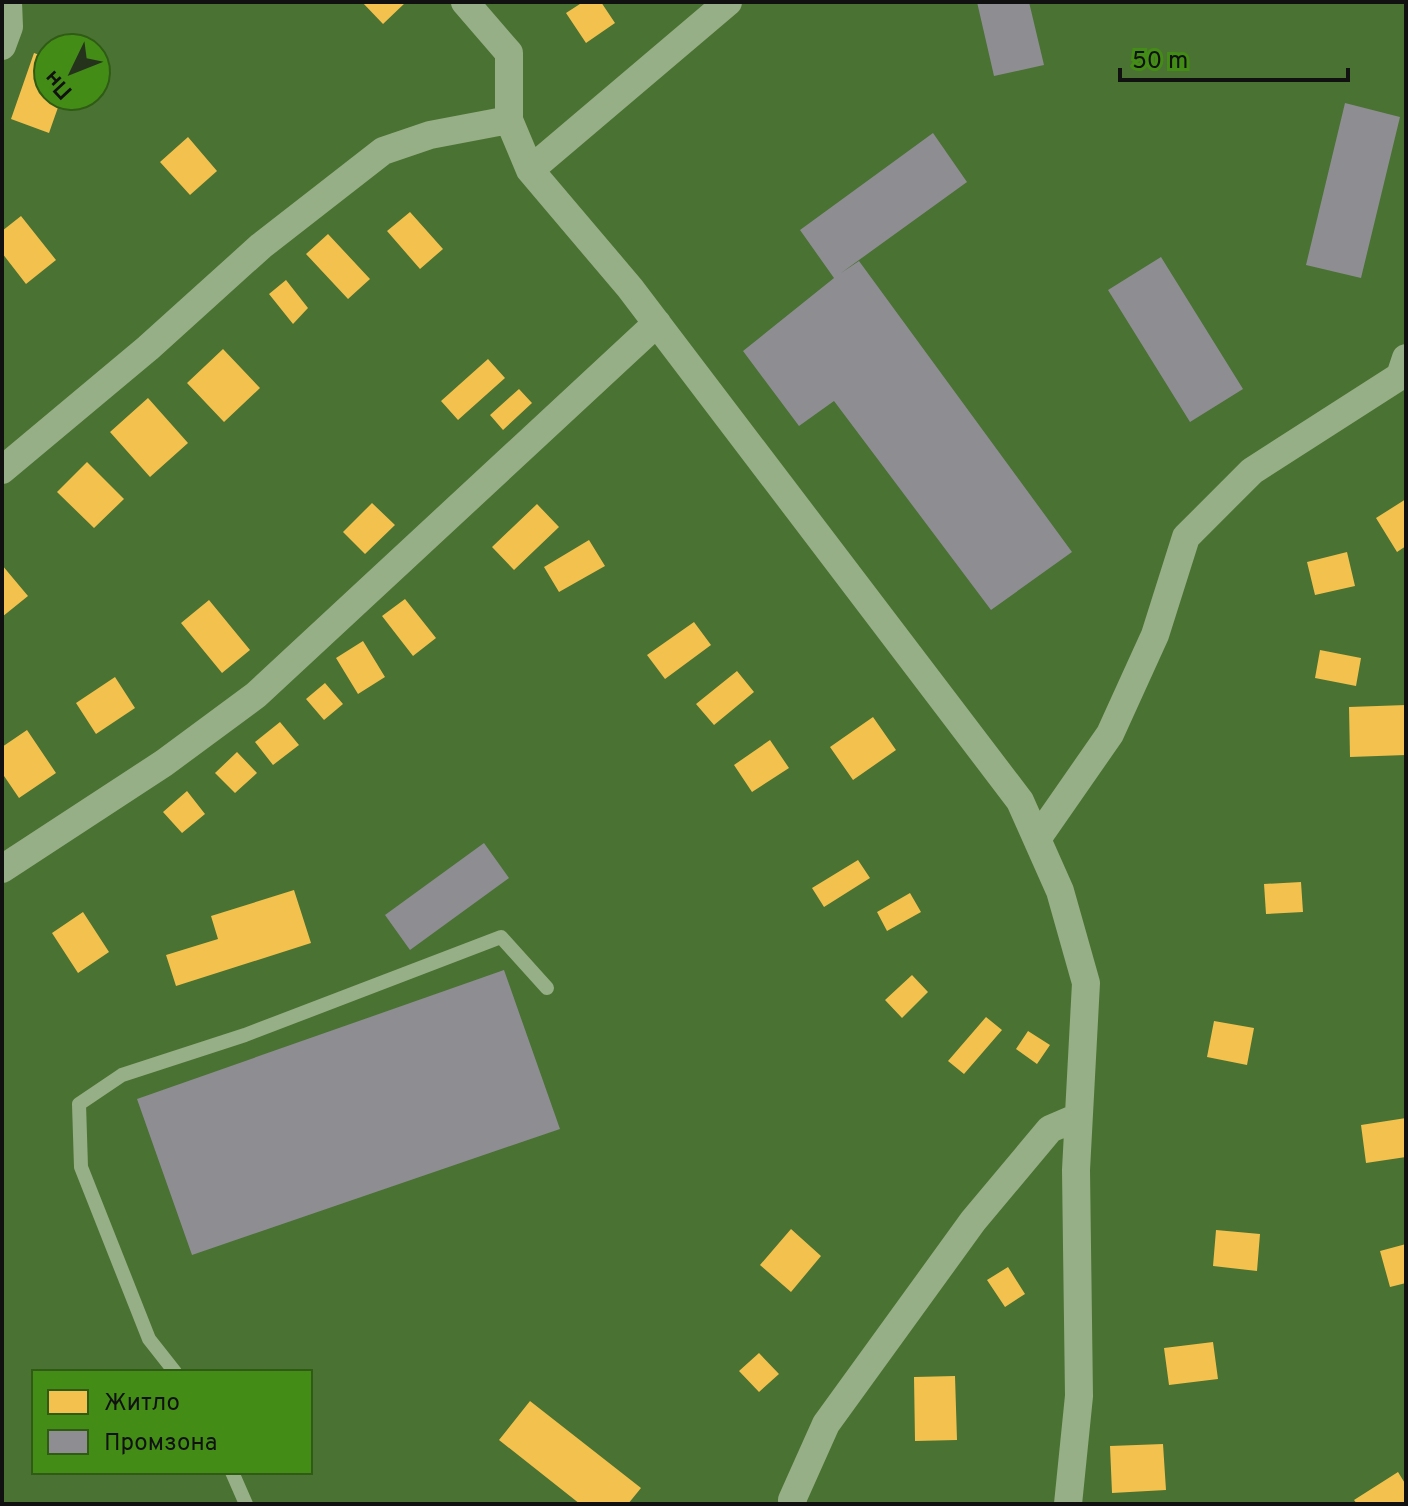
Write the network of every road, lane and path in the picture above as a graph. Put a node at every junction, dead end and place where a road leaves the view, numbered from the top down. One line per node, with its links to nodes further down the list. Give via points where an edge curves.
1 (8, 2): 4 (street, via 9,27)
2 (465, 2): 5 (street, via 509,53)
3 (728, 2): 6 (street)
4 (2, 46)
5 (509, 120): 6 (street); 9 (street, via 430,135 383,151 261,246)
6 (530, 170): 7 (street)
7 (657, 323): 10 (street, via 1020,801); 11 (street, via 256,695 164,763)
8 (1404, 373): 10 (street, via 1252,471 1186,537 1155,635 1110,734)
9 (2, 470)
10 (1037, 839): 13 (street, via 1060,891 1086,983)
11 (2, 869)
12 (547, 988): 14 (lane, via 501,937 245,1035 122,1075 79,1104 81,1167 149,1339)
13 (1078, 1117): 17 (street, via 1050,1129 973,1221 826,1424); 18 (street, via 1079,1396)
14 (173, 1370)
15 (233, 1474): 16 (lane)
16 (246, 1504)
17 (793, 1504)
18 (1068, 1504)

